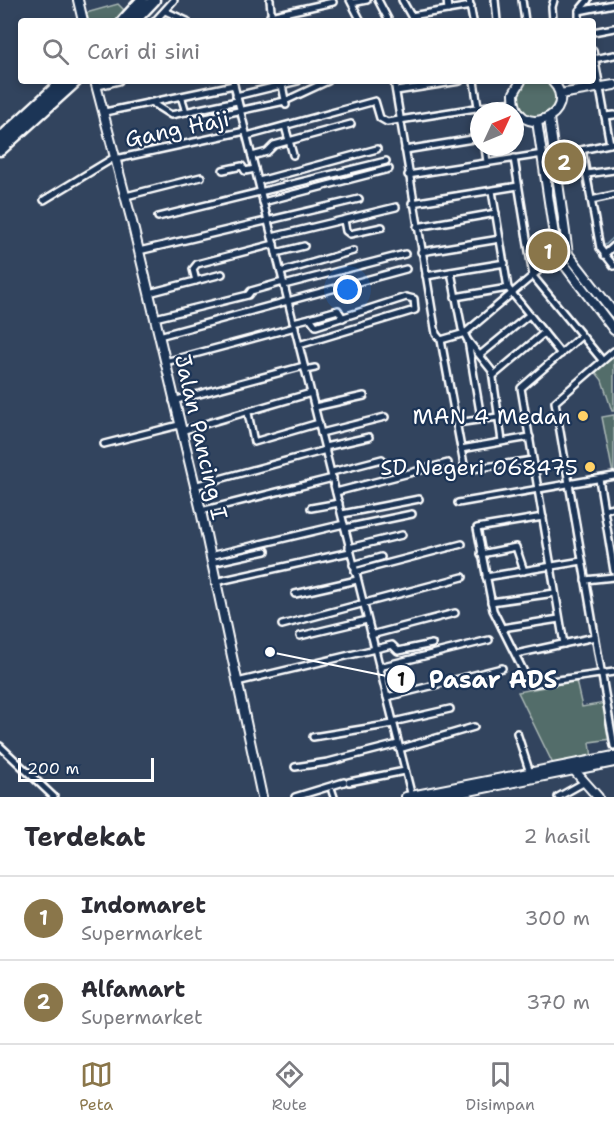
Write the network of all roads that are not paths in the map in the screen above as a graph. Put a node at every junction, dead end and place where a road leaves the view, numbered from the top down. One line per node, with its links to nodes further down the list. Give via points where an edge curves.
1 (78, 0): 22 (main road)
2 (142, 0): 23 (highway)
3 (154, 0): 24 (highway)
4 (174, 0): 19 (street)
5 (270, 0): 27 (street)
6 (367, 0): 14 (street)
7 (378, 0): 30 (street)
8 (402, 0): 21 (street, via 411,16)
9 (447, 0): 18 (street)
10 (495, 0): 33 (street)
11 (522, 0): 34 (street)
12 (554, 0): 35 (street)
13 (588, 0): 20 (street)
14 (351, 2): 29 (street)
15 (333, 3): 28 (street)
16 (470, 3): 18 (street); 32 (street)
17 (612, 3): 20 (street)
18 (448, 10): 21 (street)
19 (165, 11): 25 (street); 26 (street)
20 (579, 11): 36 (street)
21 (427, 13): 31 (street)
22 (82, 18)
23 (126, 18)
24 (137, 18)
25 (157, 18)
26 (180, 18)
27 (271, 18)
28 (275, 18)
29 (359, 18)
30 (387, 18)
31 (428, 18)
32 (472, 18)
33 (497, 18)
34 (525, 18)
35 (554, 18)
36 (579, 18)
37 (614, 28): 38 (street)
38 (596, 31)
39 (614, 55): 40 (street)
40 (596, 59)
41 (596, 68): 56 (street)
42 (60, 84): 79 (highway)
43 (73, 84): 84 (highway)
44 (97, 84): 66 (main road, Jalan Pancing I)
45 (229, 84): 59 (street)
46 (233, 84): 60 (street)
47 (286, 84): 54 (street)
48 (322, 84): 64 (street)
49 (395, 84): 57 (street)
50 (441, 84): 57 (street)
51 (474, 84): 61 (street)
52 (519, 84): 62 (main road)
53 (554, 84): 58 (main road)
54 (282, 85): 60 (street); 64 (street)
55 (614, 85): 56 (main road)
56 (600, 87): 58 (main road); 71 (street)
57 (396, 91): 74 (street)
58 (560, 94): 72 (main road, via 560,103)
59 (181, 96): 63 (street); 67 (street)
60 (236, 99): 67 (street); 68 (street)
61 (477, 102)
62 (514, 102)
63 (152, 103): 66 (street); 67 (street, via 168,115)
64 (286, 103): 68 (street)
65 (470, 111): 74 (street)
66 (105, 112): 92 (main road, Jalan Pancing I)
67 (186, 112)
68 (240, 112): 73 (street); 78 (street)
69 (614, 115): 71 (street)
70 (524, 117): 75 (main road)
71 (605, 117): 82 (street)
72 (549, 118): 75 (main road); 91 (main road)
73 (196, 120)
74 (400, 120): 77 (street, Gang Haji, via 381,120 375,101); 85 (street)
75 (537, 122): 87 (main road)
76 (351, 124): 81 (street)
77 (285, 126): 78 (street, Gang Haji); 81 (street)
78 (246, 134): 89 (street); 92 (street, Gang Haji)
79 (0, 139)
80 (470, 139): 85 (street)
81 (289, 141): 88 (street); 89 (street)
82 (612, 144): 86 (street)
83 (377, 149): 103 (street)
84 (0, 150)
85 (405, 150): 101 (street)
86 (582, 150): 91 (street); 100 (street)
87 (543, 153): 93 (street); 132 (main road)
88 (293, 155)
89 (252, 156): 96 (street)
90 (486, 156): 95 (street)
91 (553, 156): 131 (main road)
92 (116, 158): 108 (main road, Jalan Pancing I); 110 (street, Gang Haji)
93 (514, 158): 95 (street); 104 (street)
94 (386, 161): 106 (street)
95 (487, 162): 101 (street)
96 (255, 169): 98 (street, via 245,171 242,166); 103 (street)
97 (389, 169): 112 (street)
98 (223, 170)
99 (614, 170): 100 (street)
100 (587, 174): 111 (street)
101 (408, 175): 113 (street)
102 (201, 177): 108 (street)
103 (258, 181): 106 (street)
104 (518, 186): 105 (street); 141 (street)
105 (492, 191): 113 (street); 115 (street)
106 (262, 194): 112 (street); 116 (street)
107 (614, 195): 111 (street)
108 (126, 196): 126 (main road, Jalan Pancing I)
109 (359, 199): 118 (street)
110 (44, 200)
111 (591, 200): 133 (street)
112 (263, 202): 118 (street)
113 (412, 203): 120 (street)
114 (396, 207): 117 (street)
115 (496, 213): 120 (street); 122 (street)
116 (158, 217)
117 (344, 220): 119 (street, via 350,234); 121 (street)
118 (268, 221): 121 (street); 126 (street)
119 (382, 227)
120 (417, 227): 128 (street)
121 (272, 237): 123 (street)
122 (500, 239): 128 (street); 134 (street)
123 (274, 244): 129 (street); 142 (street, via 197,264 193,269)
124 (304, 246): 129 (street)
125 (614, 246): 133 (street)
126 (139, 250): 145 (main road, Jalan Pancing I)
127 (353, 251): 137 (street)
128 (421, 252): 140 (street)
129 (276, 253): 137 (street)
130 (405, 254): 143 (street)
131 (568, 254): 132 (street); 148 (main road)
132 (557, 255): 141 (street); 154 (main road)
133 (604, 255): 135 (street)
134 (505, 263): 138 (street); 144 (street)
135 (614, 266)
136 (406, 269): 147 (street)
137 (281, 272): 143 (street)
138 (451, 272): 140 (street); 146 (street)
139 (222, 274): 142 (street)
140 (426, 276): 159 (street, via 436,334)
141 (533, 276): 144 (street); 158 (street)
142 (196, 281): 145 (street)
143 (284, 284): 147 (street); 150 (street)
144 (510, 291): 146 (street); 149 (street); 155 (street)
145 (149, 294): 150 (main road, Jalan Pancing I)
146 (455, 297): 155 (street)
147 (288, 302): 153 (street); 157 (street)
148 (614, 314)
149 (529, 315): 156 (street); 164 (street)
150 (155, 318): 157 (main road, Jalan Pancing I)
151 (310, 318): 152 (street, via 316,326); 152 (street, via 338,310); 153 (street)
152 (343, 318): 161 (street, via 411,296 416,310)
153 (294, 325): 161 (street); 166 (street)
154 (614, 330)
155 (465, 333): 159 (street); 160 (street)
156 (544, 333): 163 (street); 169 (street)
157 (159, 336): 166 (main road, Jalan Pancing I)
158 (581, 336): 163 (street); 165 (street)
159 (441, 340): 179 (street)
160 (468, 341): 164 (street); 177 (street)
161 (299, 345): 167 (street)
162 (614, 351): 165 (street)
163 (561, 354): 183 (street, via 521,388)
164 (480, 356): 169 (street)
165 (602, 360): 195 (street, via 555,402)
166 (165, 362): 172 (main road, Jalan Pancing I)
167 (304, 368): 168 (street); 170 (street); 172 (street)
168 (315, 368)
169 (493, 376): 176 (street)
170 (311, 393): 173 (street); 174 (street)
171 (364, 396): 173 (street)
172 (173, 401): 180 (main road, Jalan Pancing I)
173 (315, 407): 178 (street)
174 (248, 413): 178 (street, via 254,442); 180 (street)
175 (385, 417): 181 (street)
176 (498, 417): 177 (street); 184 (street)
177 (481, 418): 179 (street)
178 (319, 423): 181 (street)
179 (457, 423): 187 (street)
180 (180, 428): 185 (street); 196 (main road, Jalan Pancing I)
181 (321, 433): 186 (street)
182 (369, 436): 186 (street)
183 (530, 437): 184 (street); 189 (street)
184 (502, 441): 187 (street)
185 (104, 444)
186 (326, 448): 191 (street); 196 (street)
187 (461, 448): 189 (street, via 468,472)
188 (382, 459): 191 (street)
189 (533, 460): 197 (street)
190 (448, 463): 198 (street)
191 (332, 472): 193 (street)
192 (614, 476): 194 (street)
193 (333, 478): 198 (street); 205 (street)
194 (599, 479): 195 (street); 204 (street)
195 (569, 485): 197 (street); 218 (street)
196 (194, 486): 205 (main road, Jalan Pancing I)
197 (538, 490): 201 (street); 208 (street)
198 (336, 492): 200 (street)
199 (420, 499): 206 (street)
200 (339, 503): 203 (street); 206 (street)
201 (458, 503)
202 (614, 507): 204 (street)
203 (311, 508)
204 (604, 509): 217 (street)
205 (201, 511): 216 (main road, Jalan Pancing I)
206 (342, 514): 209 (street)
207 (412, 514): 209 (street)
208 (543, 517): 214 (street, via 478,526); 220 (street)
209 (345, 526): 212 (street); 216 (street)
210 (402, 535): 212 (street)
211 (462, 544): 223 (street)
212 (350, 550): 219 (street); 229 (street)
213 (266, 551): 216 (street)
214 (481, 554): 221 (street, via 516,547); 226 (street)
215 (381, 557): 219 (street)
216 (211, 559): 229 (main road, Jalan Pancing I)
217 (613, 560): 222 (street)
218 (582, 561): 220 (street); 228 (street)
219 (353, 565): 223 (street)
220 (552, 566): 221 (street); 230 (street)
221 (524, 571): 226 (street)
222 (614, 571)
223 (355, 572): 227 (street)
224 (614, 576): 228 (street)
225 (463, 577): 233 (street)
226 (486, 577): 232 (street)
227 (357, 580): 231 (street); 233 (street)
228 (585, 580): 241 (street)
229 (215, 582): 251 (main road, Jalan Pancing I)
230 (555, 592): 232 (street); 235 (street)
231 (295, 594)
232 (491, 602): 238 (street)
233 (363, 603): 236 (street); 237 (street)
234 (455, 613): 239 (street)
235 (559, 618): 238 (street); 244 (street)
236 (367, 620): 239 (street); 240 (street)
237 (282, 625)
238 (502, 628): 246 (street)
239 (371, 635): 245 (street)
240 (300, 636)
241 (595, 637): 244 (street); 250 (street)
242 (489, 640): 247 (street)
243 (432, 644): 245 (street, via 396,651 392,645)
244 (564, 644): 246 (street)
245 (375, 650): 247 (street); 251 (street)
246 (516, 654): 250 (street, via 530,684)
247 (379, 667): 252 (street)
248 (502, 668): 252 (street)
249 (614, 672): 250 (street)
250 (601, 675): 254 (street)
251 (237, 682): 270 (main road, Jalan Pancing I)
252 (387, 697): 255 (street)
253 (450, 709): 255 (street)
254 (611, 711): 261 (street)
255 (393, 723): 258 (street); 260 (street)
256 (474, 728): 260 (street)
257 (517, 733): 266 (street)
258 (313, 737)
259 (0, 746): 269 (street)
260 (399, 746): 264 (street); 265 (street)
261 (614, 747)
262 (614, 756): 267 (main road)
263 (614, 762): 267 (main road)
264 (294, 767)
265 (405, 771): 271 (street); 272 (street)
266 (530, 773): 267 (main road); 272 (main road)
267 (577, 773): 268 (main road); 274 (street); 275 (main road)
268 (480, 793): 273 (main road)
269 (54, 797)
270 (261, 797)
271 (295, 797)
272 (410, 797)
273 (442, 797)
274 (558, 797)
275 (598, 797)

